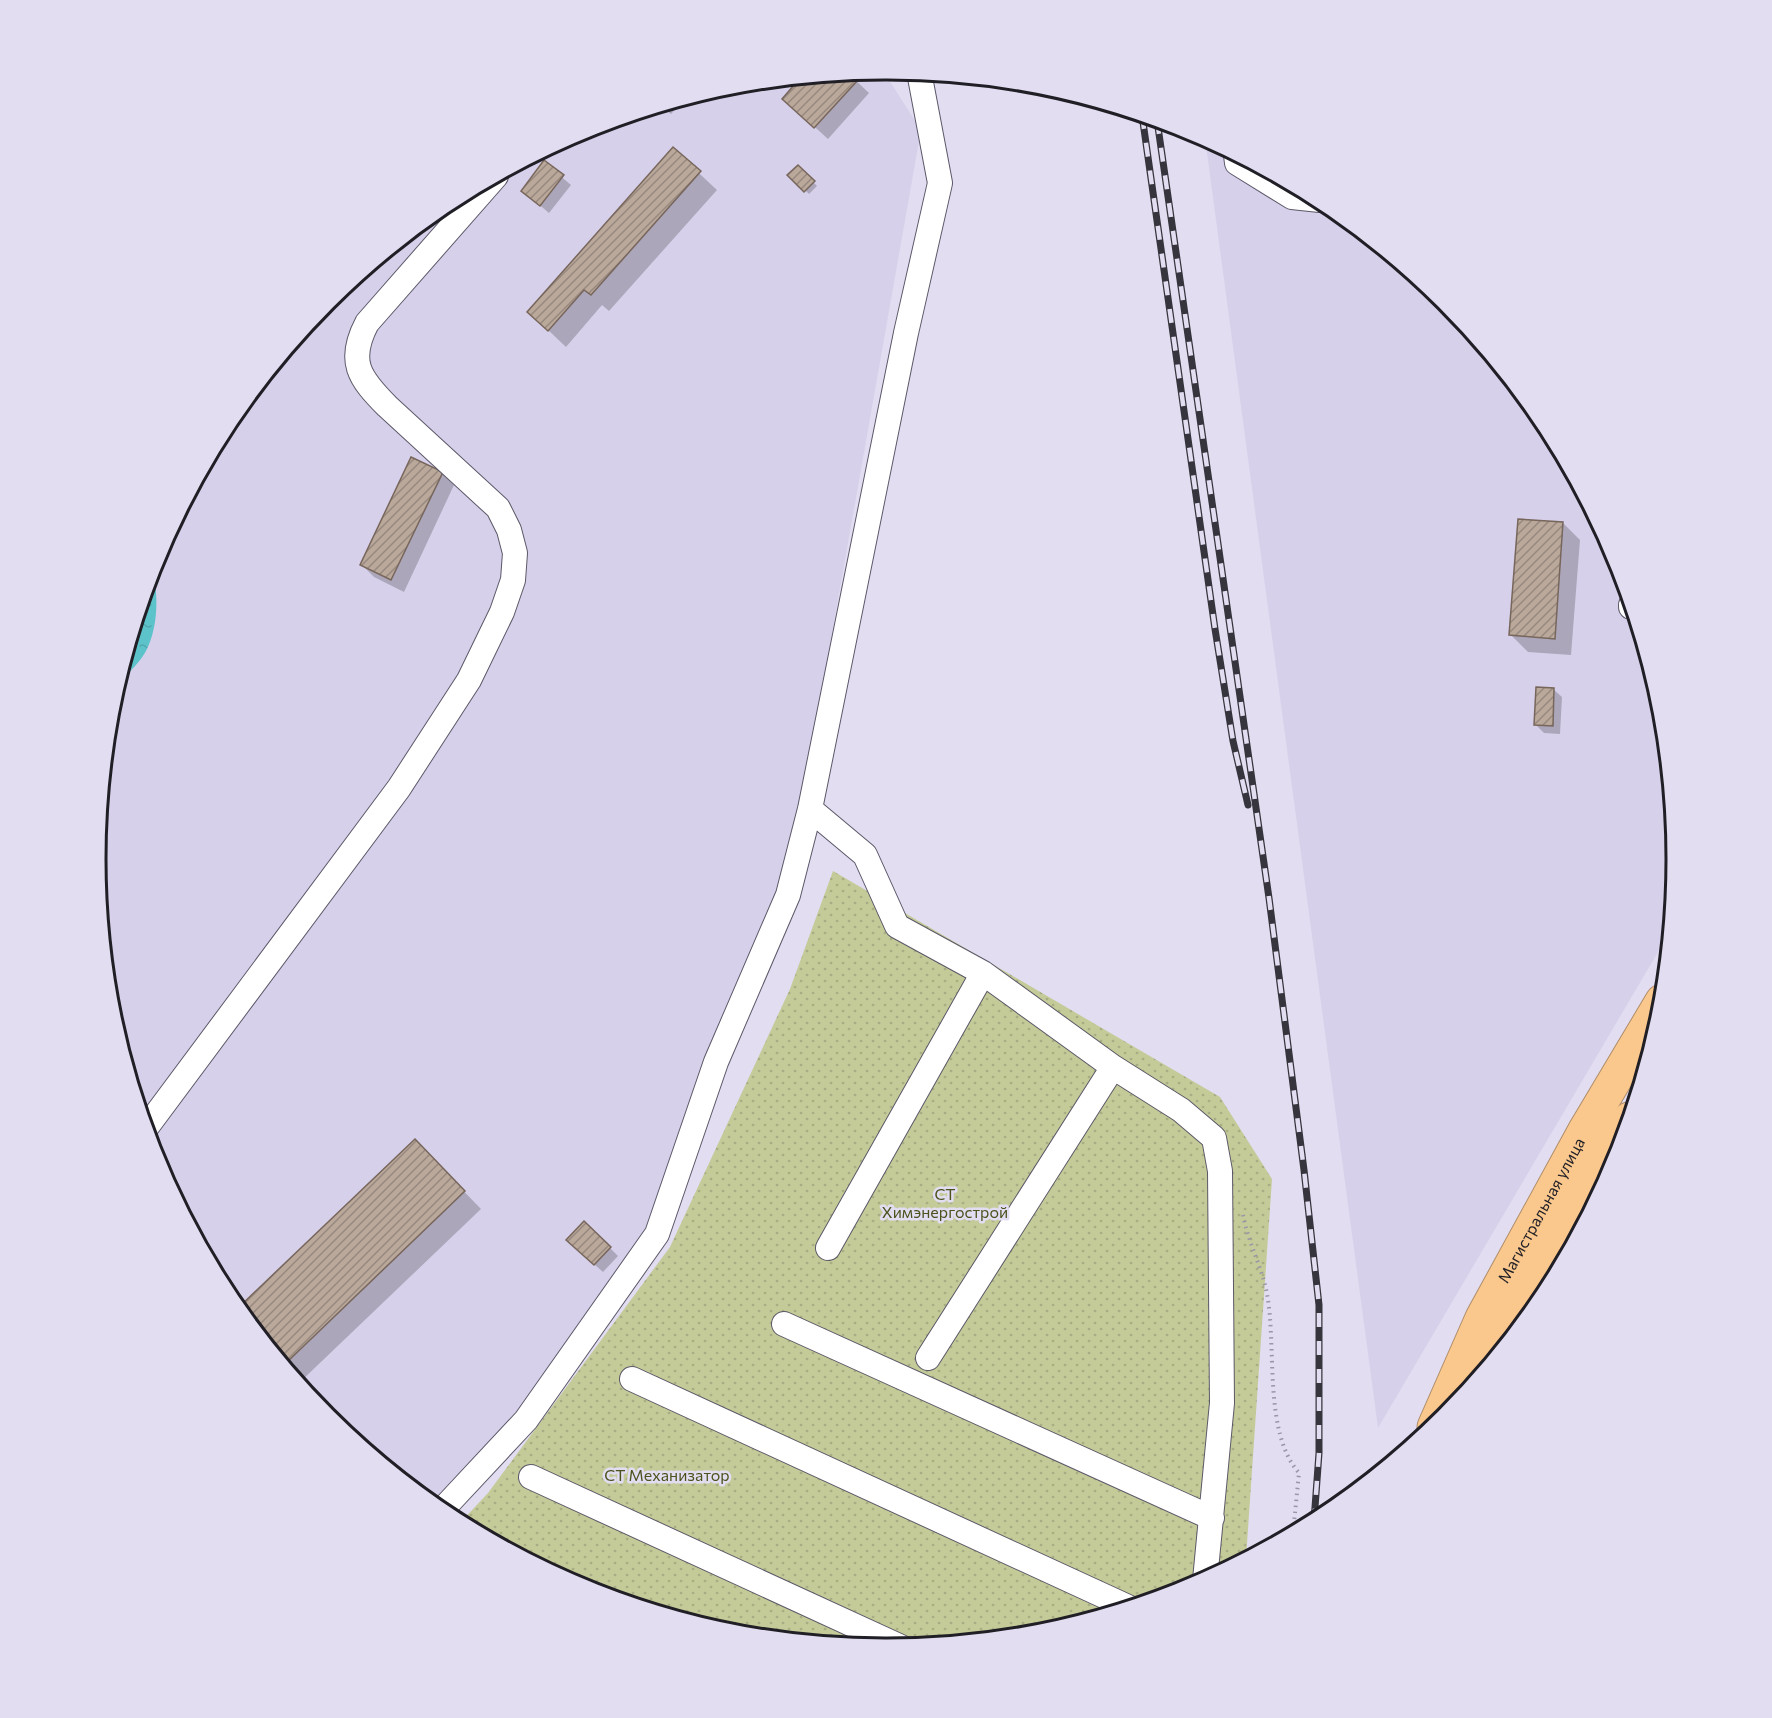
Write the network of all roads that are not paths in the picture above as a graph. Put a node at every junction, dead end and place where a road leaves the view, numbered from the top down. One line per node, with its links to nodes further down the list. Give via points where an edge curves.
1 (921, 81): 5 (street, via 940,183 903,344)
2 (1239, 164): 4 (street)
3 (480, 194): 9 (street, via 367,323 358,340 355,363 370,389 498,508 515,554 513,580 502,612 469,680 399,788)
4 (1298, 198)
5 (810, 809): 6 (street, via 865,855 897,926); 18 (street, via 788,894 716,1062 657,1234 526,1420)
6 (983, 973): 8 (street); 11 (street)
7 (1648, 1025): 16 (highway, Магистральная улица, via 1482,1318)
8 (1113, 1067): 14 (street); 19 (street, via 1181,1110 1214,1137 1220,1171 1222,1403)
9 (152, 1120)
10 (1603, 1165): 13 (highway, Магистральная улица)
11 (828, 1248)
12 (784, 1324): 19 (street)
13 (1508, 1329)
14 (928, 1358)
15 (632, 1379): 21 (street)
16 (1445, 1401)
17 (531, 1477): 22 (street)
18 (448, 1503)
19 (1212, 1518): 20 (street)
20 (1205, 1569)
21 (1119, 1603)
22 (882, 1638)

